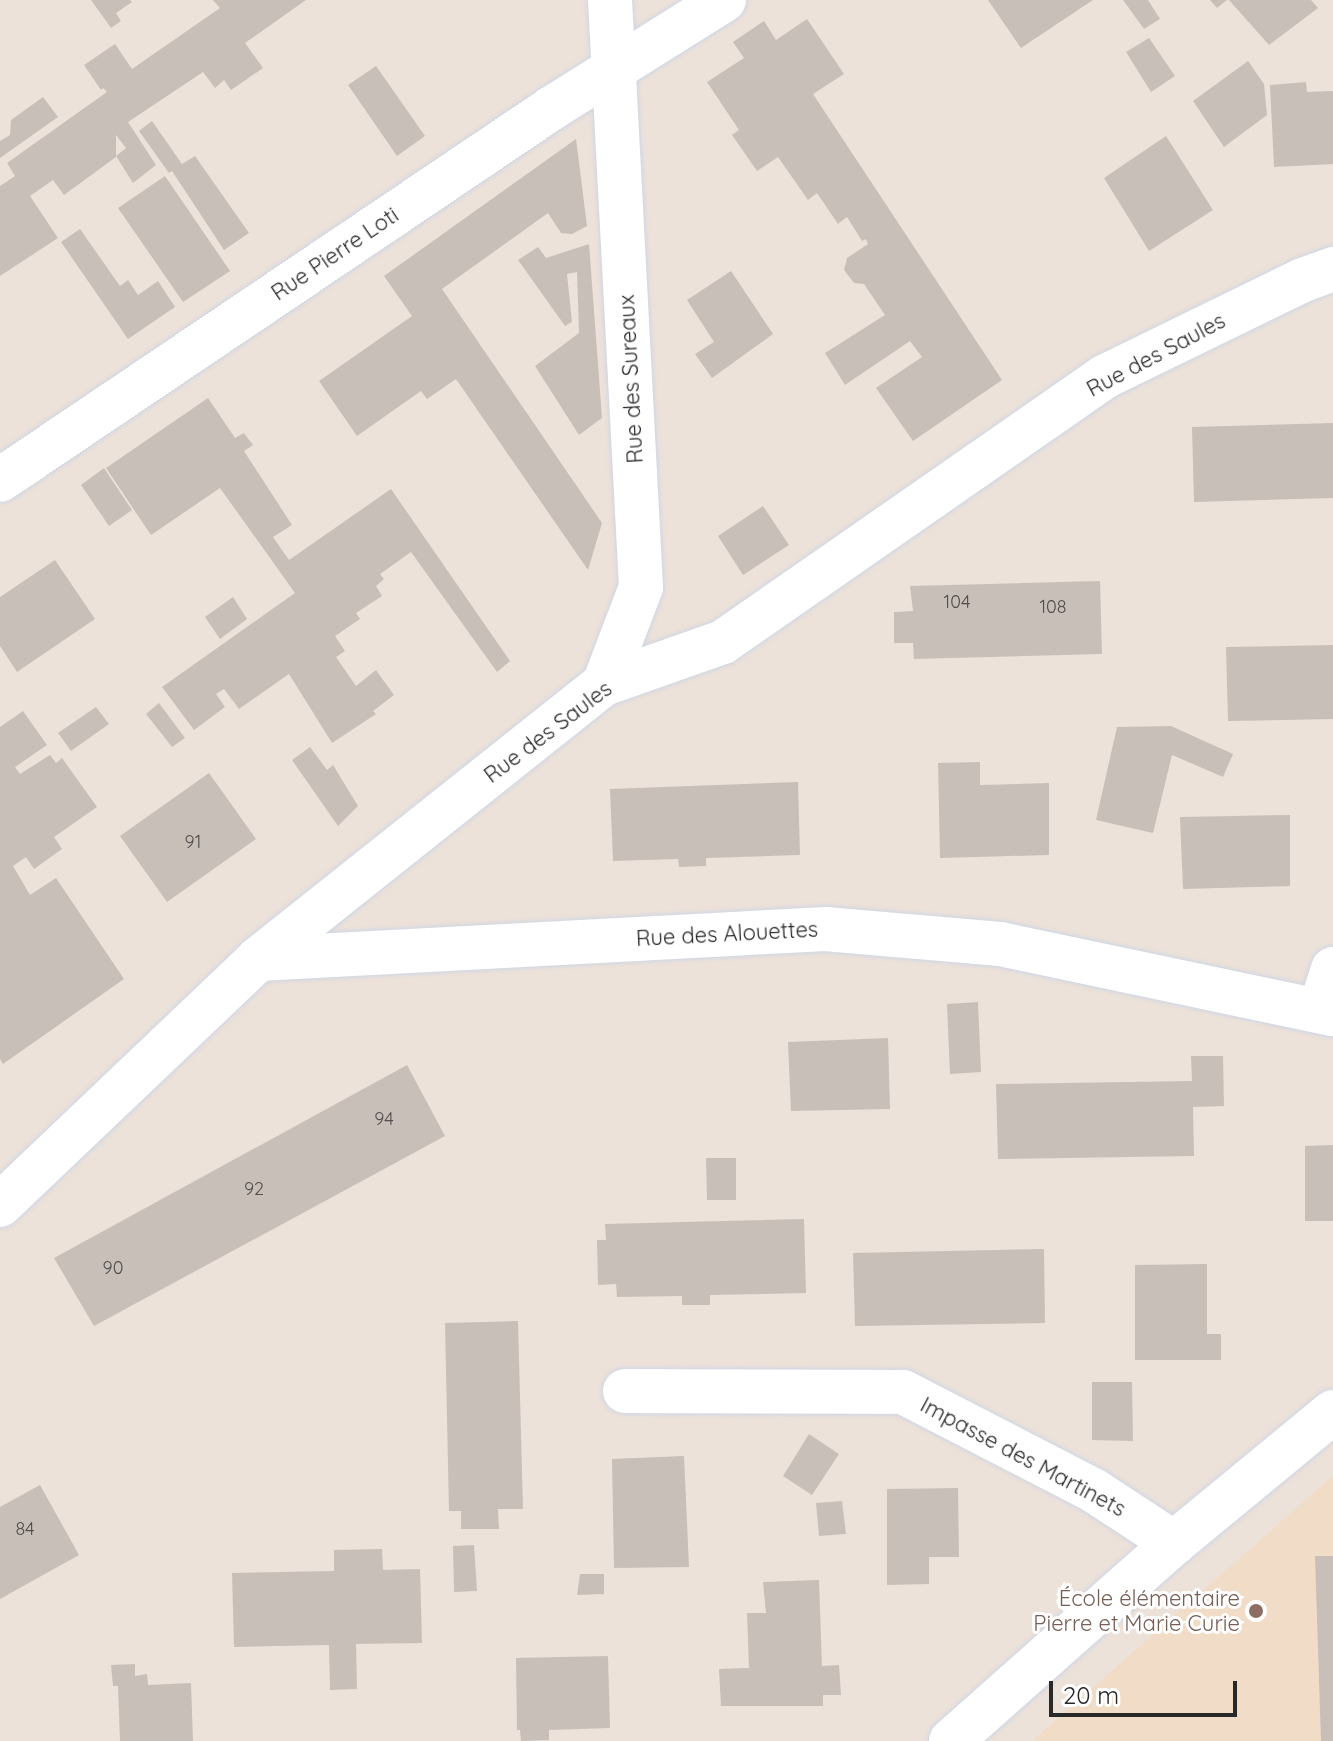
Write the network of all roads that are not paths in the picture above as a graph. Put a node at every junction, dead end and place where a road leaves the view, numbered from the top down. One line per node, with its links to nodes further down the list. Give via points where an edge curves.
1 (610, 0): 3 (street)
2 (724, 0): 3 (street, Rue Pierre Loti)
3 (616, 68): 5 (street, Rue Pierre Loti); 6 (street, Rue des Sureaux, via 641,587)
4 (1333, 269): 6 (street, Rue des Saules, via 1104,377 723,642)
5 (0, 480)
6 (604, 684): 7 (street, Rue des Saules)
7 (258, 959): 9 (street, Rue des Alouettes, via 813,929 1000,944); 10 (street, Rue des Saules)
8 (1333, 969): 9 (street)
9 (1326, 1012)
10 (0, 1205)
11 (625, 1391): 13 (street, Impasse des Martinets, via 903,1392 1093,1490)
12 (1333, 1412): 13 (street)
13 (1174, 1543): 14 (street)
14 (951, 1741)

